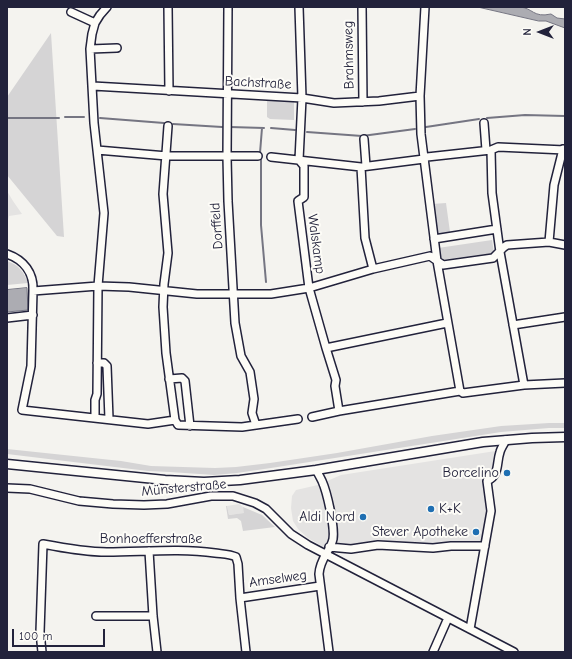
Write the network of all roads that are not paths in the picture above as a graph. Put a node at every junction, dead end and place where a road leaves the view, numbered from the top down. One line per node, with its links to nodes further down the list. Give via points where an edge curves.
1 (107, 7): 8 (street)
2 (168, 7): 12 (street)
3 (228, 7): 13 (street, Dorffeld)
4 (299, 7): 15 (street, Walskamp)
5 (362, 7): 16 (street, Brahmsweg)
6 (426, 7): 14 (street)
7 (71, 12): 8 (street)
8 (95, 23): 10 (street)
9 (117, 48): 10 (street)
10 (90, 49): 11 (street)
11 (93, 86): 12 (street, Bachstraße); 21 (street)
12 (169, 91): 13 (street, Bachstraße)
13 (228, 94): 15 (street, Bachstraße); 25 (street, Dorffeld)
14 (420, 96): 16 (street, Bachstraße); 27 (street)
15 (302, 98): 16 (street, Bachstraße, via 334,103); 28 (street, Walskamp)
16 (363, 102)
17 (484, 122): 22 (street)
18 (168, 126): 23 (street)
19 (364, 139): 29 (street)
20 (564, 149): 22 (street, via 498,147); 32 (street, via 554,186)
21 (97, 150): 23 (street); 38 (street, via 104,213)
22 (489, 150): 27 (street); 30 (street)
23 (167, 156): 25 (street); 41 (street, via 163,194 168,253)
24 (258, 156): 25 (street)
25 (227, 157): 42 (street, Dorffeld)
26 (271, 158): 28 (street)
27 (424, 159): 29 (street); 31 (street)
28 (299, 160): 29 (street); 39 (street, Walskamp, via 304,166 304,196 298,201)
29 (364, 166): 37 (street, via 365,238)
30 (497, 229): 31 (street); 34 (street)
31 (434, 239): 36 (street)
32 (550, 242): 33 (street, Walskamp); 34 (street, Walskamp, via 507,245)
33 (565, 246)
34 (500, 252): 36 (street, Walskamp, via 493,258 443,265); 47 (street)
35 (7, 254): 40 (street, via 16,257 25,265 32,278)
36 (437, 261): 37 (street, Walskamp, via 430,256); 46 (street)
37 (373, 269): 39 (street, Walskamp)
38 (98, 286): 40 (street); 41 (street); 49 (street)
39 (309, 288): 42 (street, Walskamp, via 271,294); 48 (street, Walskamp)
40 (33, 291): 43 (street)
41 (163, 291): 42 (street); 50 (street)
42 (234, 294): 64 (street, Dorffeld, via 235,323 241,356 250,372 254,399 252,413)
43 (33, 315): 45 (street); 60 (street, via 31,366 22,410)
44 (565, 317): 47 (street)
45 (7, 318)
46 (447, 323): 48 (street); 53 (street)
47 (513, 325): 52 (street)
48 (326, 348): 58 (street, Walskamp, via 336,380)
49 (97, 363): 54 (street); 55 (street, via 104,363 107,366)
50 (169, 379): 56 (street, via 182,378 185,381); 57 (street)
51 (565, 383): 52 (street)
52 (524, 384): 53 (street, via 463,393)
53 (460, 391): 58 (street)
54 (97, 394): 55 (street); 60 (street)
55 (108, 394): 61 (street)
56 (187, 398): 57 (street); 65 (street)
57 (172, 400): 63 (street)
58 (340, 411): 59 (street)
59 (312, 417)
60 (95, 418): 61 (street)
61 (109, 419): 63 (street, via 148,424)
62 (298, 419): 64 (street)
63 (175, 420): 65 (street, via 178,425)
64 (256, 425): 65 (street)
65 (190, 426)
66 (565, 437): 67 (main road)
67 (506, 440): 69 (main road); 71 (street, via 500,451 496,473 487,481 491,511)
68 (7, 464): 69 (main road, via 185,481 240,480)
69 (316, 470): 72 (street, via 326,493 332,528)
70 (7, 488): 74 (street, Münsterstraße, via 30,489 79,501 113,504 167,504 211,496 233,496 266,508 291,534)
71 (485, 546): 72 (street, via 433,548 378,545 351,549); 80 (street)
72 (329, 547): 74 (street)
73 (149, 551): 76 (street, Bonhoefferstraße, via 200,551 236,557); 78 (street); 81 (street, Bonhoefferstraße, via 74,550 43,544 40,632)
74 (325, 554): 75 (street, via 319,567); 79 (street, Münsterstraße)
75 (320, 586): 76 (street, Amselweg); 84 (street)
76 (240, 598): 83 (street, Bonhoefferstraße)
77 (96, 616): 78 (street)
78 (153, 616): 82 (street)
79 (448, 618): 80 (street, Münsterstraße); 85 (street)
80 (470, 629): 86 (street, Münsterstraße)
81 (42, 652)
82 (157, 652)
83 (246, 652)
84 (329, 652)
85 (433, 652)
86 (514, 652)

